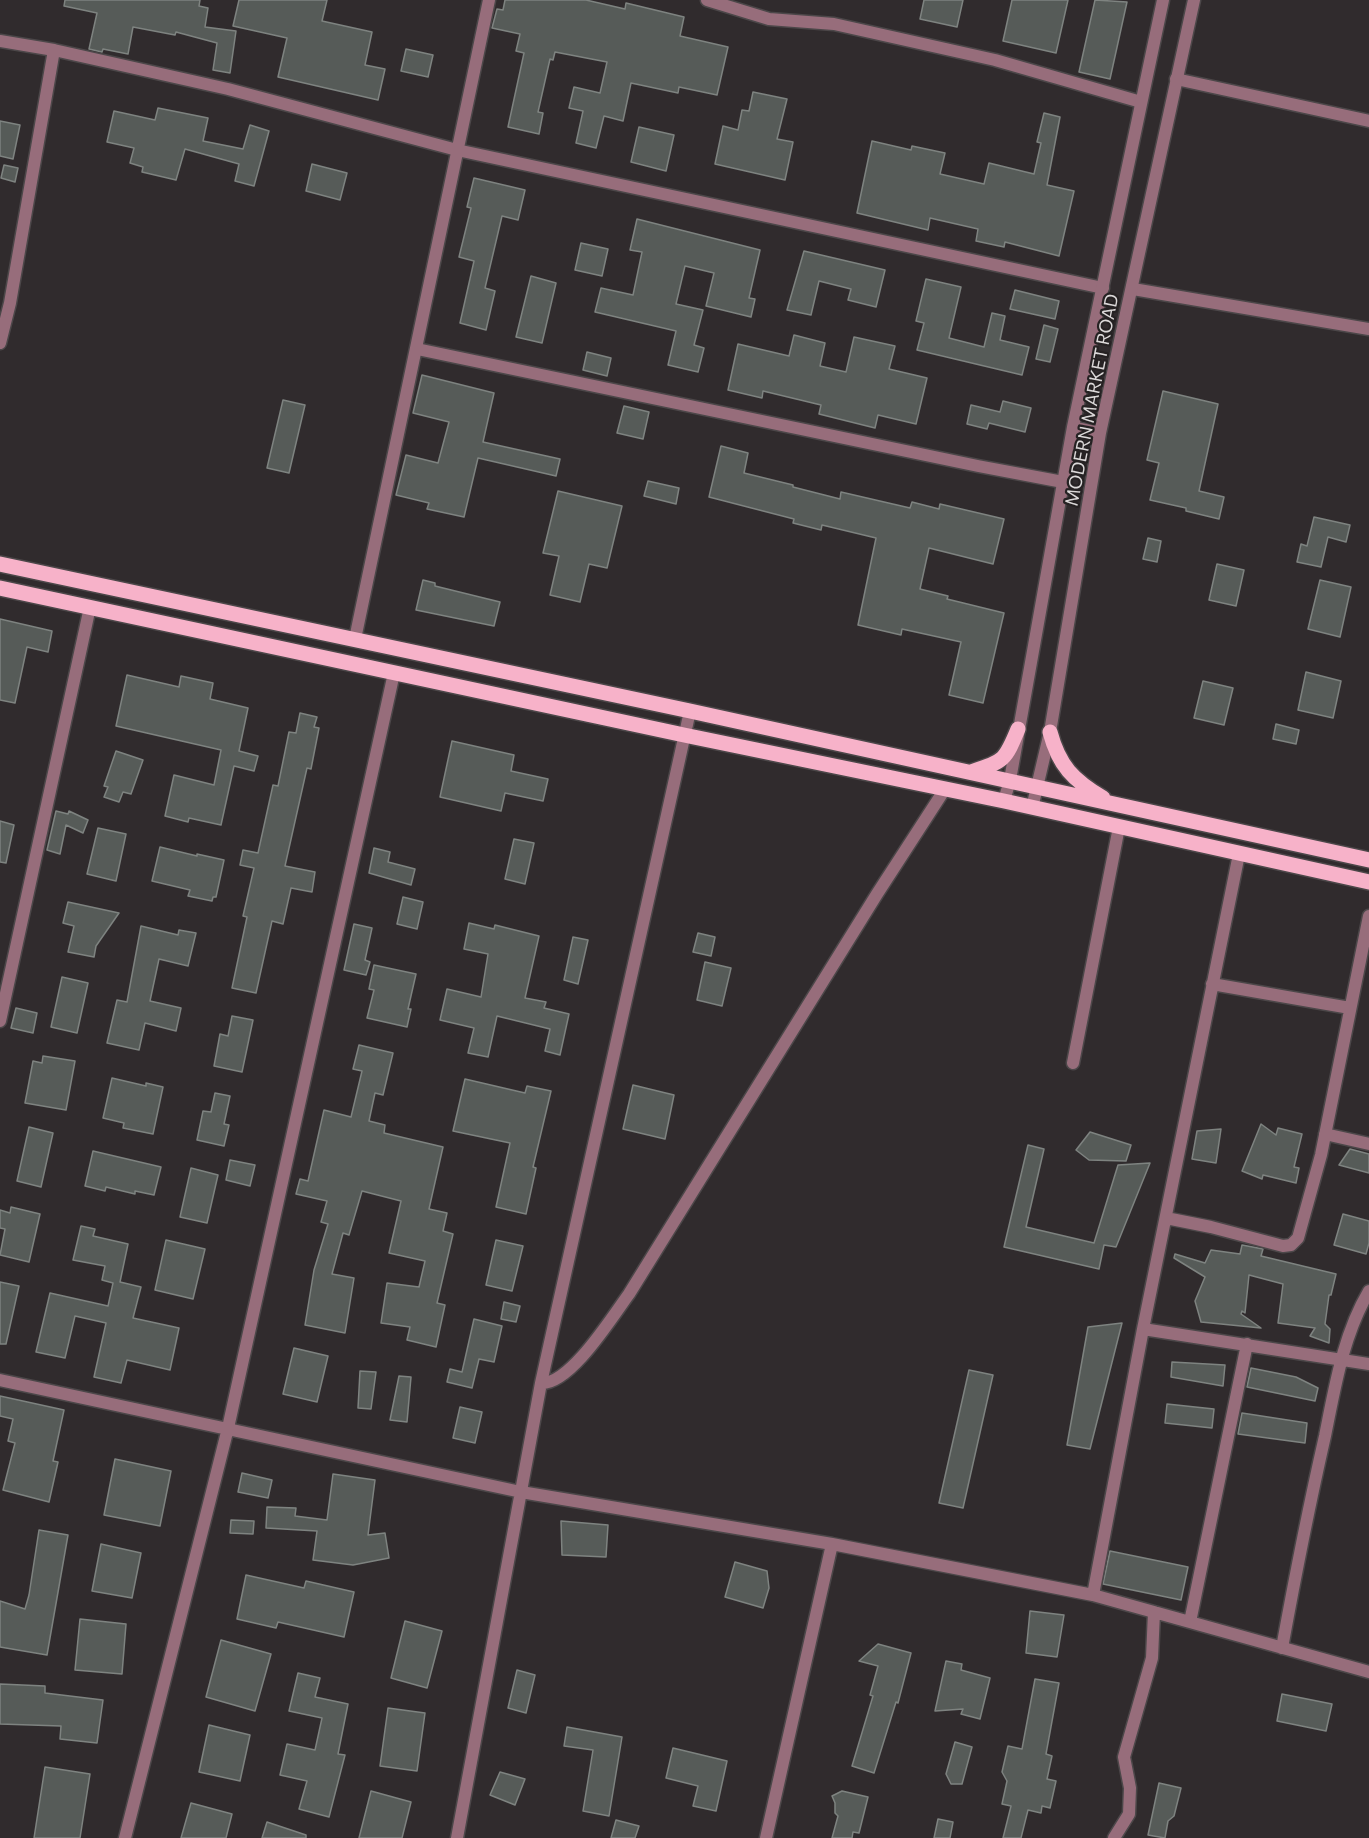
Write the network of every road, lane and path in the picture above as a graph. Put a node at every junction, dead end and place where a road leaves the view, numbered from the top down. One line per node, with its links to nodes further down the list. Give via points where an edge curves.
1 (489, 0): 10 (street)
2 (707, 0): 8 (street, via 769,19 834,24 995,60)
3 (1163, 0): 8 (street, MODERN MARKET ROAD)
4 (1194, 0): 7 (street, MODERN MARKET ROAD)
5 (0, 41): 6 (street)
6 (54, 50): 10 (street, via 228,89); 14 (street)
7 (1176, 79): 9 (street); 12 (street, MODERN MARKET ROAD)
8 (1141, 102): 11 (street, MODERN MARKET ROAD)
9 (1369, 121)
10 (457, 150): 11 (street); 15 (street)
11 (1103, 288): 16 (street, MODERN MARKET ROAD)
12 (1133, 289): 13 (street); 17 (street, MODERN MARKET ROAD)
13 (1369, 329)
14 (0, 343)
15 (417, 349): 18 (street); 22 (street)
16 (1073, 427): 17 (street); 18 (street, MODERN MARKET ROAD)
17 (1100, 433): 26 (street, MODERN MARKET ROAD)
18 (1063, 482): 25 (street, MODERN MARKET ROAD)
19 (0, 564): 22 (main road)
20 (0, 588): 21 (main road)
21 (90, 607): 23 (main road); 42 (street)
22 (355, 639): 24 (main road)
23 (394, 674): 27 (main road); 54 (street)
24 (690, 711): 27 (street); 28 (main road)
25 (1018, 729): 28 (main road, via 1004,759); 29 (street, MODERN MARKET ROAD)
26 (1050, 732): 30 (street, MODERN MARKET ROAD); 33 (main road, via 1061,762 1074,778)
27 (684, 735): 31 (main road); 53 (street)
28 (971, 772): 29 (main road)
29 (1010, 780): 30 (main road); 32 (street, MODERN MARKET ROAD)
30 (1038, 786): 33 (main road); 34 (street, MODERN MARKET ROAD)
31 (945, 789): 32 (main road); 53 (street, via 629,1294 568,1372 554,1381)
32 (1004, 801): 34 (main road)
33 (1113, 804): 37 (main road)
34 (1032, 808): 35 (main road)
35 (1119, 827): 36 (main road); 43 (street)
36 (1239, 854): 38 (main road); 40 (street)
37 (1369, 860)
38 (1369, 882)
39 (1369, 916): 41 (street)
40 (1212, 984): 41 (street); 46 (street)
41 (1350, 1008): 44 (street)
42 (0, 1021)
43 (1073, 1063)
44 (1325, 1134): 45 (street); 46 (street, via 1298,1238 1291,1245)
45 (1369, 1144)
46 (1166, 1218): 48 (street)
47 (1369, 1292): 50 (street)
48 (1143, 1329): 49 (street); 57 (street)
49 (1247, 1344): 50 (street); 59 (street)
50 (1341, 1358): 51 (street); 60 (street)
51 (1369, 1364)
52 (0, 1380): 54 (street)
53 (541, 1383): 55 (street)
54 (228, 1428): 55 (street); 62 (street)
55 (521, 1491): 56 (street); 63 (street)
56 (832, 1544): 57 (street); 64 (street)
57 (1093, 1595): 58 (street)
58 (1154, 1612): 59 (street); 65 (street, via 1152,1658 1124,1757 1130,1788 1129,1814)
59 (1190, 1622): 60 (street)
60 (1282, 1648): 61 (street)
61 (1369, 1672)
62 (125, 1838)
63 (457, 1838)
64 (766, 1838)
65 (1114, 1838)

